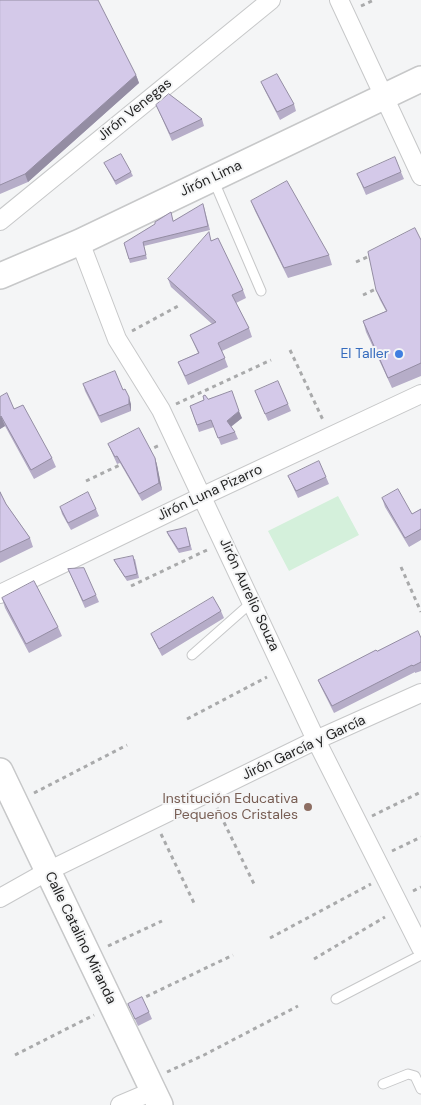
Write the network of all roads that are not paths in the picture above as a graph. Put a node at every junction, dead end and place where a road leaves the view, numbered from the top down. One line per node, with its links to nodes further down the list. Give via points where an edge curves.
1 (271, 0): 7 (street, Jirón Venegas)
2 (339, 0): 4 (street)
3 (421, 79): 4 (street, Jirón Lima)
4 (385, 97): 5 (street); 6 (street, Jirón Lima)
5 (421, 176)
6 (213, 178): 8 (street, Jirón Lima); 10 (lane)
7 (3, 213)
8 (80, 242): 9 (street, Jirón Lima); 12 (street, Jirón Aurelio Souza, via 117,338 161,410)
9 (0, 276)
10 (261, 291)
11 (421, 394): 12 (street, Jirón Luna Pizarro)
12 (203, 496): 13 (street, Jirón Luna Pizarro); 14 (street, Jirón Aurelio Souza)
13 (0, 594)
14 (252, 602): 15 (lane); 17 (street, Jirón Aurelio Souza)
15 (192, 655)
16 (421, 693): 17 (street, Jirón García y García)
17 (316, 740): 19 (street, Jirón García y García); 21 (street, Jirón Aurelio Souza)
18 (0, 771): 19 (street, Calle Catalino Miranda)
19 (48, 871): 20 (street, Jirón García y García); 26 (street, Calle Catalino Miranda)
20 (0, 898)
21 (421, 948)
22 (421, 955): 23 (lane)
23 (336, 999)
24 (383, 1084): 25 (lane, via 408,1074 415,1076)
25 (421, 1089)
26 (153, 1092): 27 (street)
27 (120, 1105)

